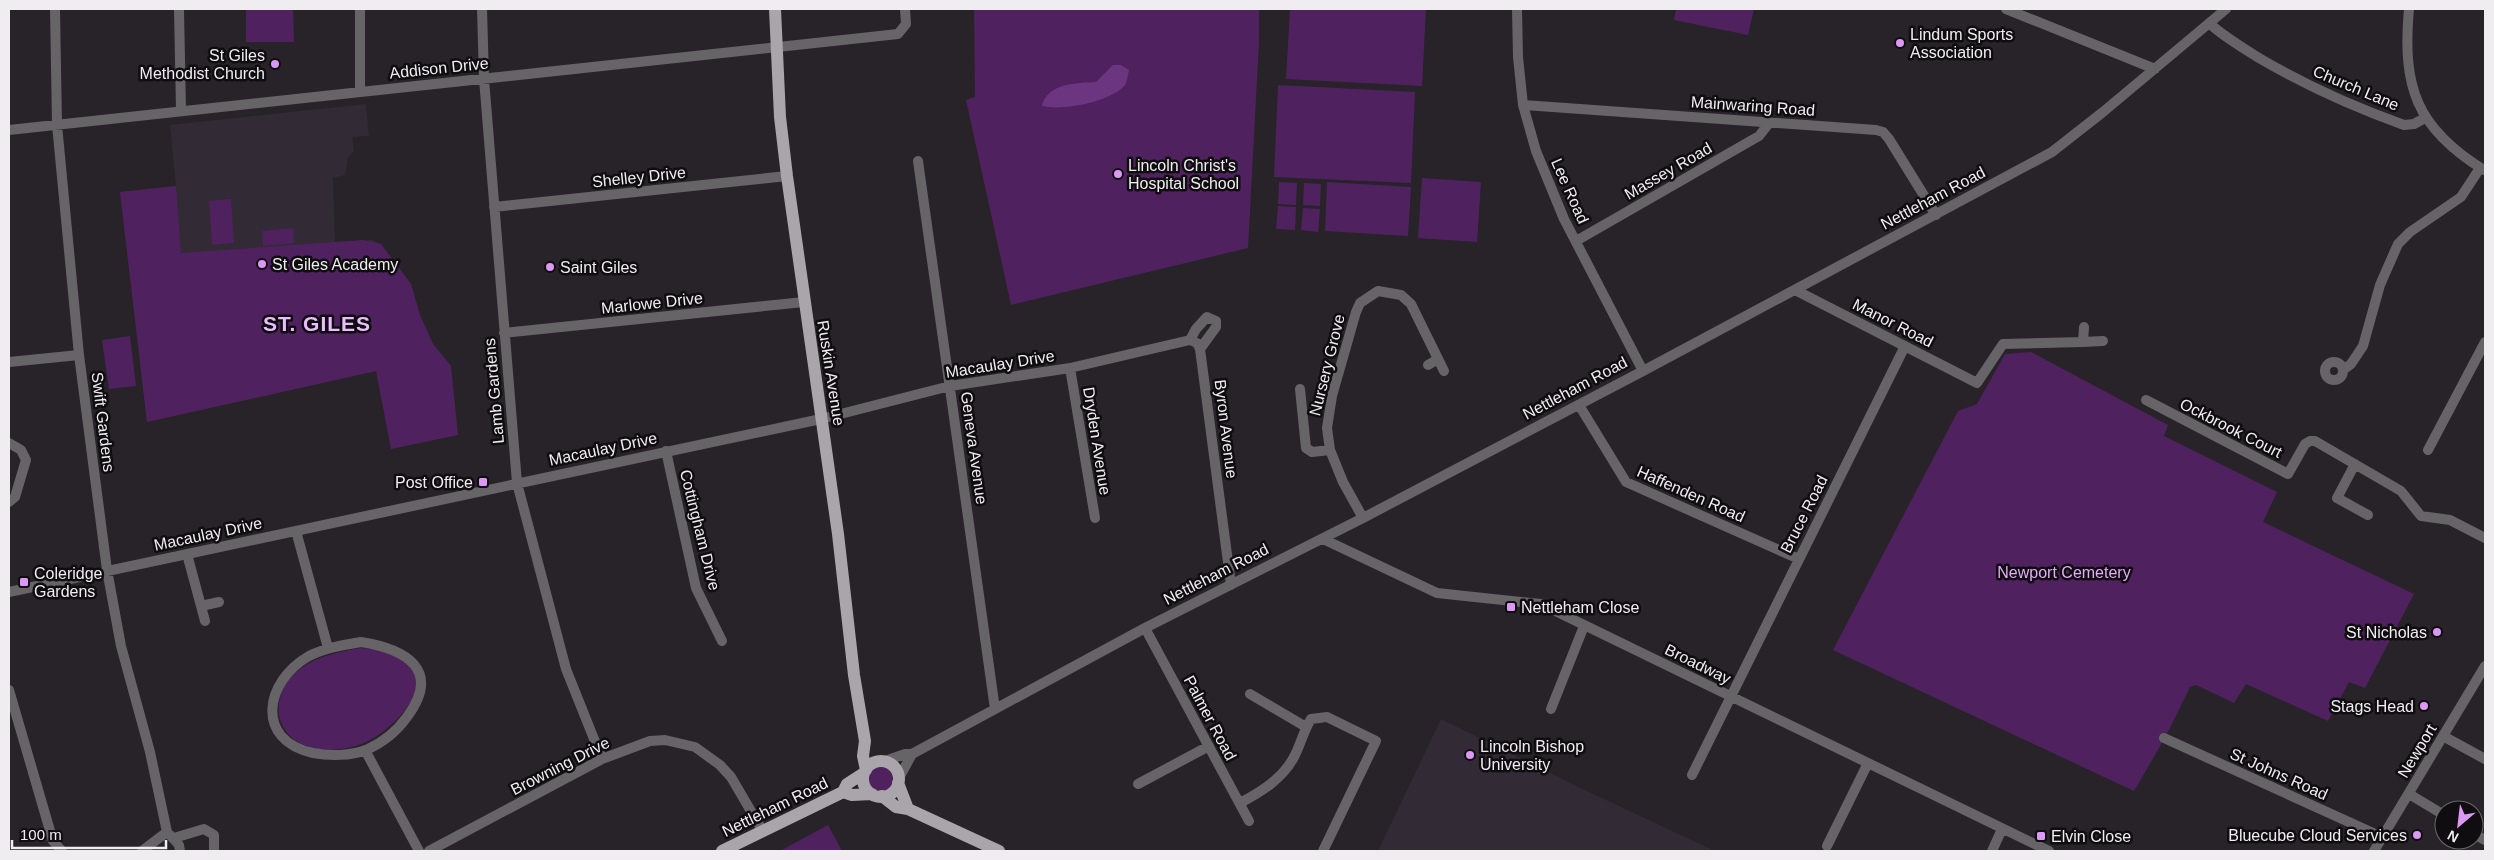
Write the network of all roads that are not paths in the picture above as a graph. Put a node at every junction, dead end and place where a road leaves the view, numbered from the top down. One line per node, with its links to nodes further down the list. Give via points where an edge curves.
1 (55, 9): 20 (street, Swift Gardens)
2 (179, 9): 17 (street)
3 (360, 9): 15 (street)
4 (482, 9): 14 (street, Lamb Gardens)
5 (775, 9): 12 (main road, Ruskin Avenue)
6 (906, 9): 12 (street, Addison Drive, via 906,24 898,34)
7 (1518, 9): 16 (street, Lee Road)
8 (2006, 9): 13 (street)
9 (2226, 9): 11 (street, Nettleham Road)
10 (2409, 9): 18 (street, via 2409,67 2416,100)
11 (2209, 23): 13 (street, Nettleham Road); 18 (street, Church Lane, via 2227,38 2289,76 2334,97 2404,125)
12 (777, 48): 14 (street, Addison Drive); 24 (main road, Ruskin Avenue)
13 (2155, 69): 26 (street, Nettleham Road, via 2060,146)
14 (484, 79): 15 (street, Addison Drive); 25 (street, Lamb Gardens)
15 (360, 92): 17 (street, Addison Drive)
16 (1523, 105): 19 (street, Mainwaring Road); 27 (street, Lee Road, via 1544,174)
17 (181, 111): 20 (street, Addison Drive)
18 (2425, 118): 23 (street, via 2446,143)
19 (1770, 122): 26 (street, Mainwaring Road, via 1883,132); 27 (street, Massey Road, via 1759,136)
20 (57, 124): 21 (street, Addison Drive); 38 (street, Swift Gardens)
21 (9, 130)
22 (918, 161): 46 (street, Geneva Avenue)
23 (2483, 169): 43 (street, via 2461,197 2398,244 2380,285 2363,346)
24 (787, 176): 25 (street, Shelley Drive); 29 (main road, Ruskin Avenue)
25 (494, 207): 31 (street, Lamb Gardens)
26 (1936, 215): 28 (street, Nettleham Road)
27 (1576, 241): 45 (street, Lee Road)
28 (1795, 290): 36 (street, Manor Road); 45 (street, Nettleham Road)
29 (804, 302): 31 (street, Marlowe Drive); 50 (main road, Ruskin Avenue)
30 (2084, 327): 34 (street)
31 (504, 333): 56 (street, Lamb Gardens)
32 (1190, 340): 37 (street); 37 (street, via 1202,320 1207,317 1216,321 1213,333); 42 (street, Macaulay Drive)
33 (2103, 341): 34 (street)
34 (2083, 342): 36 (street, Manor Road, via 2003,344 1977,383)
35 (2485, 342): 53 (street)
36 (1905, 346): 65 (street, Bruce Road)
37 (1200, 349): 67 (street, Byron Avenue)
38 (79, 355): 40 (street); 66 (street, Swift Gardens)
39 (1438, 360): 41 (street); 44 (street, Nursery Grove); 52 (street, Nursery Grove, via 1411,304 1401,295 1378,291 1368,296 1356,312 1332,396 1327,428)
40 (9, 362)
41 (1428, 365)
42 (1070, 368): 46 (street, Macaulay Drive); 59 (street, Dryden Avenue)
43 (2343, 370)
44 (1444, 371)
45 (1643, 371): 49 (street, Nettleham Road)
46 (950, 386): 50 (street, Macaulay Drive); 80 (street, Geneva Avenue)
47 (1300, 389): 52 (street, via 1306,448 1312,452)
48 (2146, 400): 55 (street, Ockbrook Court, via 2288,474 2310,440)
49 (1579, 404): 60 (street, Nettleham Road); 65 (street, Haffenden Road, via 1626,482)
50 (822, 419): 54 (street, Macaulay Drive); 85 (main road, Ruskin Avenue)
51 (9, 443): 57 (street, via 21,450 26,460 15,497)
52 (1330, 450): 60 (street, Nursery Grove)
53 (2428, 450)
54 (666, 451): 56 (street, Macaulay Drive); 74 (street, Cottingham Drive, via 696,588)
55 (2355, 464): 58 (street, via 2337,498); 62 (street, via 2401,491 2421,516 2450,520)
56 (517, 483): 61 (street, Macaulay Drive); 89 (street, Lamb Gardens, via 566,669)
57 (9, 502)
58 (2368, 515)
59 (1095, 518)
60 (1363, 518): 63 (street, Nettleham Road)
61 (296, 532): 64 (street, Macaulay Drive); 75 (street)
62 (2485, 538)
63 (1323, 539): 67 (street, Nettleham Road); 72 (street, Broadway, via 1437,593 1541,604)
64 (187, 554): 66 (street, Macaulay Drive); 70 (street)
65 (1799, 559): 79 (street, Bruce Road)
66 (107, 570): 68 (street, Macaulay Drive); 106 (street, Swift Gardens, via 122,646)
67 (1231, 585): 73 (street, Nettleham Road)
68 (9, 592)
69 (218, 602): 70 (street)
70 (201, 606): 71 (street)
71 (205, 621)
72 (1584, 626): 79 (street, Broadway); 81 (street)
73 (1145, 628): 80 (street, Nettleham Road); 86 (street, Palmer Road)
74 (722, 641)
75 (328, 648): 87 (street, via 360,642 385,646 408,658 418,670 422,688 418,702 387,738); 87 (street, via 295,666 276,690 271,702 274,724 293,745 312,753 334,755)
76 (2485, 666): 83 (street, Newport)
77 (9, 690): 109 (street, via 53,841)
78 (1250, 694): 82 (street)
79 (1730, 696): 92 (street, Broadway); 94 (street, Bruce Road)
80 (995, 709): 88 (street, Nettleham Road)
81 (1550, 709)
82 (1306, 727): 100 (street, via 1295,756 1282,775); 117 (street, via 1311,719 1328,717 1376,741)
83 (2443, 736): 90 (street); 98 (street, Newport)
84 (2164, 738): 107 (street, St Johns Road)
85 (865, 741): 91 (main road); 93 (main road, Ruskin Avenue)
86 (1209, 746): 96 (street); 100 (street, Palmer Road)
87 (365, 750): 113 (street)
88 (912, 754): 91 (street, Nettleham Road); 95 (street)
89 (602, 759): 105 (street, Browning Drive, via 650,741 665,740 694,747 728,773); 114 (street, Browning Drive)
90 (2485, 759)
91 (884, 761): 93 (main road, via 873,763); 95 (main road, via 895,767)
92 (1868, 763): 104 (street, Broadway); 108 (street)
93 (865, 772): 97 (main road, Nettleham Road, via 847,784); 99 (main road, via 865,785)
94 (1692, 775)
95 (898, 780): 99 (main road, via 892,793); 101 (main road)
96 (1138, 784)
97 (843, 792): 99 (main road, Nettleham Road); 105 (main road, Nettleham Road)
98 (2409, 794): 102 (street); 107 (street, Newport)
99 (877, 795): 101 (main road, via 896,807)
100 (1240, 803): 103 (street, Palmer Road)
101 (908, 809): 116 (main road)
102 (2434, 809)
103 (1249, 821)
104 (2002, 828): 118 (street); 119 (street, Broadway)
105 (762, 830): 115 (main road, Nettleham Road)
106 (171, 835): 110 (street); 111 (street, Swift Gardens); 112 (street, via 204,829 214,835)
107 (2382, 837): 120 (street, Newport)
108 (1827, 846)
109 (62, 851)
110 (142, 851)
111 (180, 851)
112 (214, 851)
113 (419, 851)
114 (428, 851)
115 (722, 851)
116 (999, 851)
117 (1323, 851)
118 (1992, 851)
119 (2049, 851)
120 (2374, 851)

